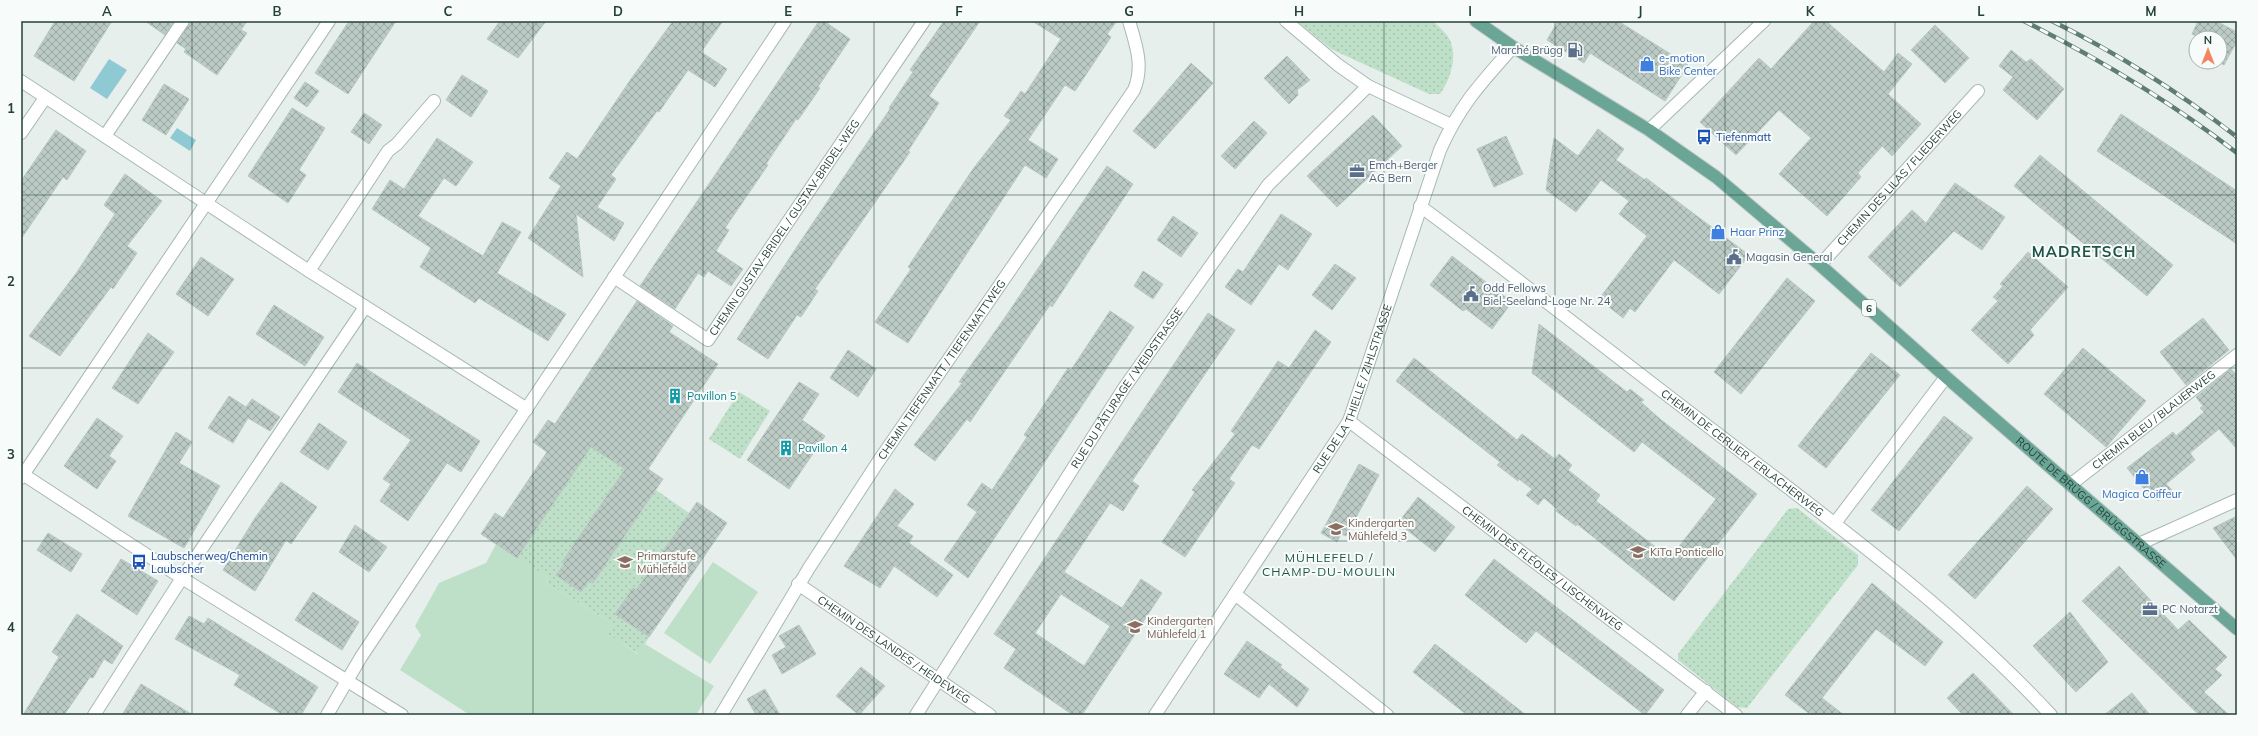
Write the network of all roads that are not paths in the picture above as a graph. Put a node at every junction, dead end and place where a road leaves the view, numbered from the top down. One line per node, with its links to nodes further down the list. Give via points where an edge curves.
1 (183, 21): 18 (street)
2 (329, 21): 19 (street)
3 (785, 21): 23 (street)
4 (924, 21): 23 (street, CHEMIN GUSTAV-BRIDEL / GUSTAV-BRIDEL-WEG, via 708,340)
5 (1129, 21): 35 (street, CHEMIN TIEFENMATT / TIEFENMATTWEG, via 1140,62 1134,90)
6 (1286, 21): 11 (street, via 1338,65)
7 (1476, 21): 9 (main road, ROUTE DE BRÜGG / BRÜGGSTRASSE / 6)
8 (1764, 21): 16 (street)
9 (1513, 47): 15 (street, RUE DE LA THIELLE / ZIHLSTRASSE, via 1470,95); 16 (main road, ROUTE DE BRÜGG / BRÜGGSTRASSE / 6)
10 (21, 81): 13 (street)
11 (1368, 86): 15 (street); 39 (street, RUE DU PÂTURAGE / WEIDSTRASSE, via 1268,185 1124,388)
12 (1978, 91): 21 (street, CHEMIN DES LILAS / FLIEDERWEG)
13 (45, 98): 17 (street); 18 (street)
14 (434, 101): 22 (street, via 398,144 388,151)
15 (1451, 125): 20 (street, RUE DE LA THIELLE / ZIHLSTRASSE)
16 (1650, 130): 21 (main road, ROUTE DE BRÜGG / BRÜGGSTRASSE / 6, via 1716,177)
17 (21, 134)
18 (105, 136): 19 (street)
19 (207, 203): 22 (street); 29 (street)
20 (1420, 206): 28 (street, RUE DE LA THIELLE / ZIHLSTRASSE); 32 (street, CHEMIN DE CERLIER / ERLACHERWEG)
21 (1820, 265): 26 (main road, ROUTE DE BRÜGG / BRÜGGSTRASSE / 6)
22 (309, 271): 24 (street)
23 (614, 277): 27 (street)
24 (365, 307): 27 (street); 34 (street)
25 (2237, 355): 30 (street, CHEMIN BLEU / BLAUERWEG)
26 (1946, 377): 30 (main road, ROUTE DE BRÜGG / BRÜGGSTRASSE / 6); 32 (street)
27 (526, 409): 38 (street)
28 (1349, 421): 36 (street, RUE DE LA THIELLE / ZIHLSTRASSE); 40 (street, CHEMIN DES FLÉOLES / LISCHENWEG)
29 (22, 475): 34 (street)
30 (2070, 485): 33 (main road, ROUTE DE BRÜGG / BRÜGGSTRASSE / 6)
31 (2237, 500): 33 (street)
32 (1835, 523): 51 (street, CHEMIN DE CERLIER / ERLACHERWEG, via 1956,622)
33 (2139, 544): 37 (main road, ROUTE DE BRÜGG / BRÜGGSTRASSE / 6)
34 (182, 578): 38 (street); 41 (street)
35 (798, 584): 39 (street, CHEMIN DES LANDES / HEIDEWEG); 44 (street, CHEMIN TIEFENMATT / TIEFENMATTWEG)
36 (1235, 594): 47 (street, RUE DE LA THIELLE / ZIHLSTRASSE); 48 (street)
37 (2237, 629)
38 (348, 680): 42 (street); 43 (street)
39 (939, 680): 45 (street, RUE DU PÂTURAGE / WEIDSTRASSE); 46 (street, CHEMIN DES LANDES / HEIDEWEG)
40 (1706, 691): 49 (street); 50 (street, CHEMIN DES FLÉOLES / LISCHENWEG)
41 (94, 715)
42 (327, 715)
43 (402, 715)
44 (721, 715)
45 (916, 715)
46 (990, 715)
47 (1155, 715)
48 (1387, 715)
49 (1687, 715)
50 (1736, 715)
51 (2051, 715)

